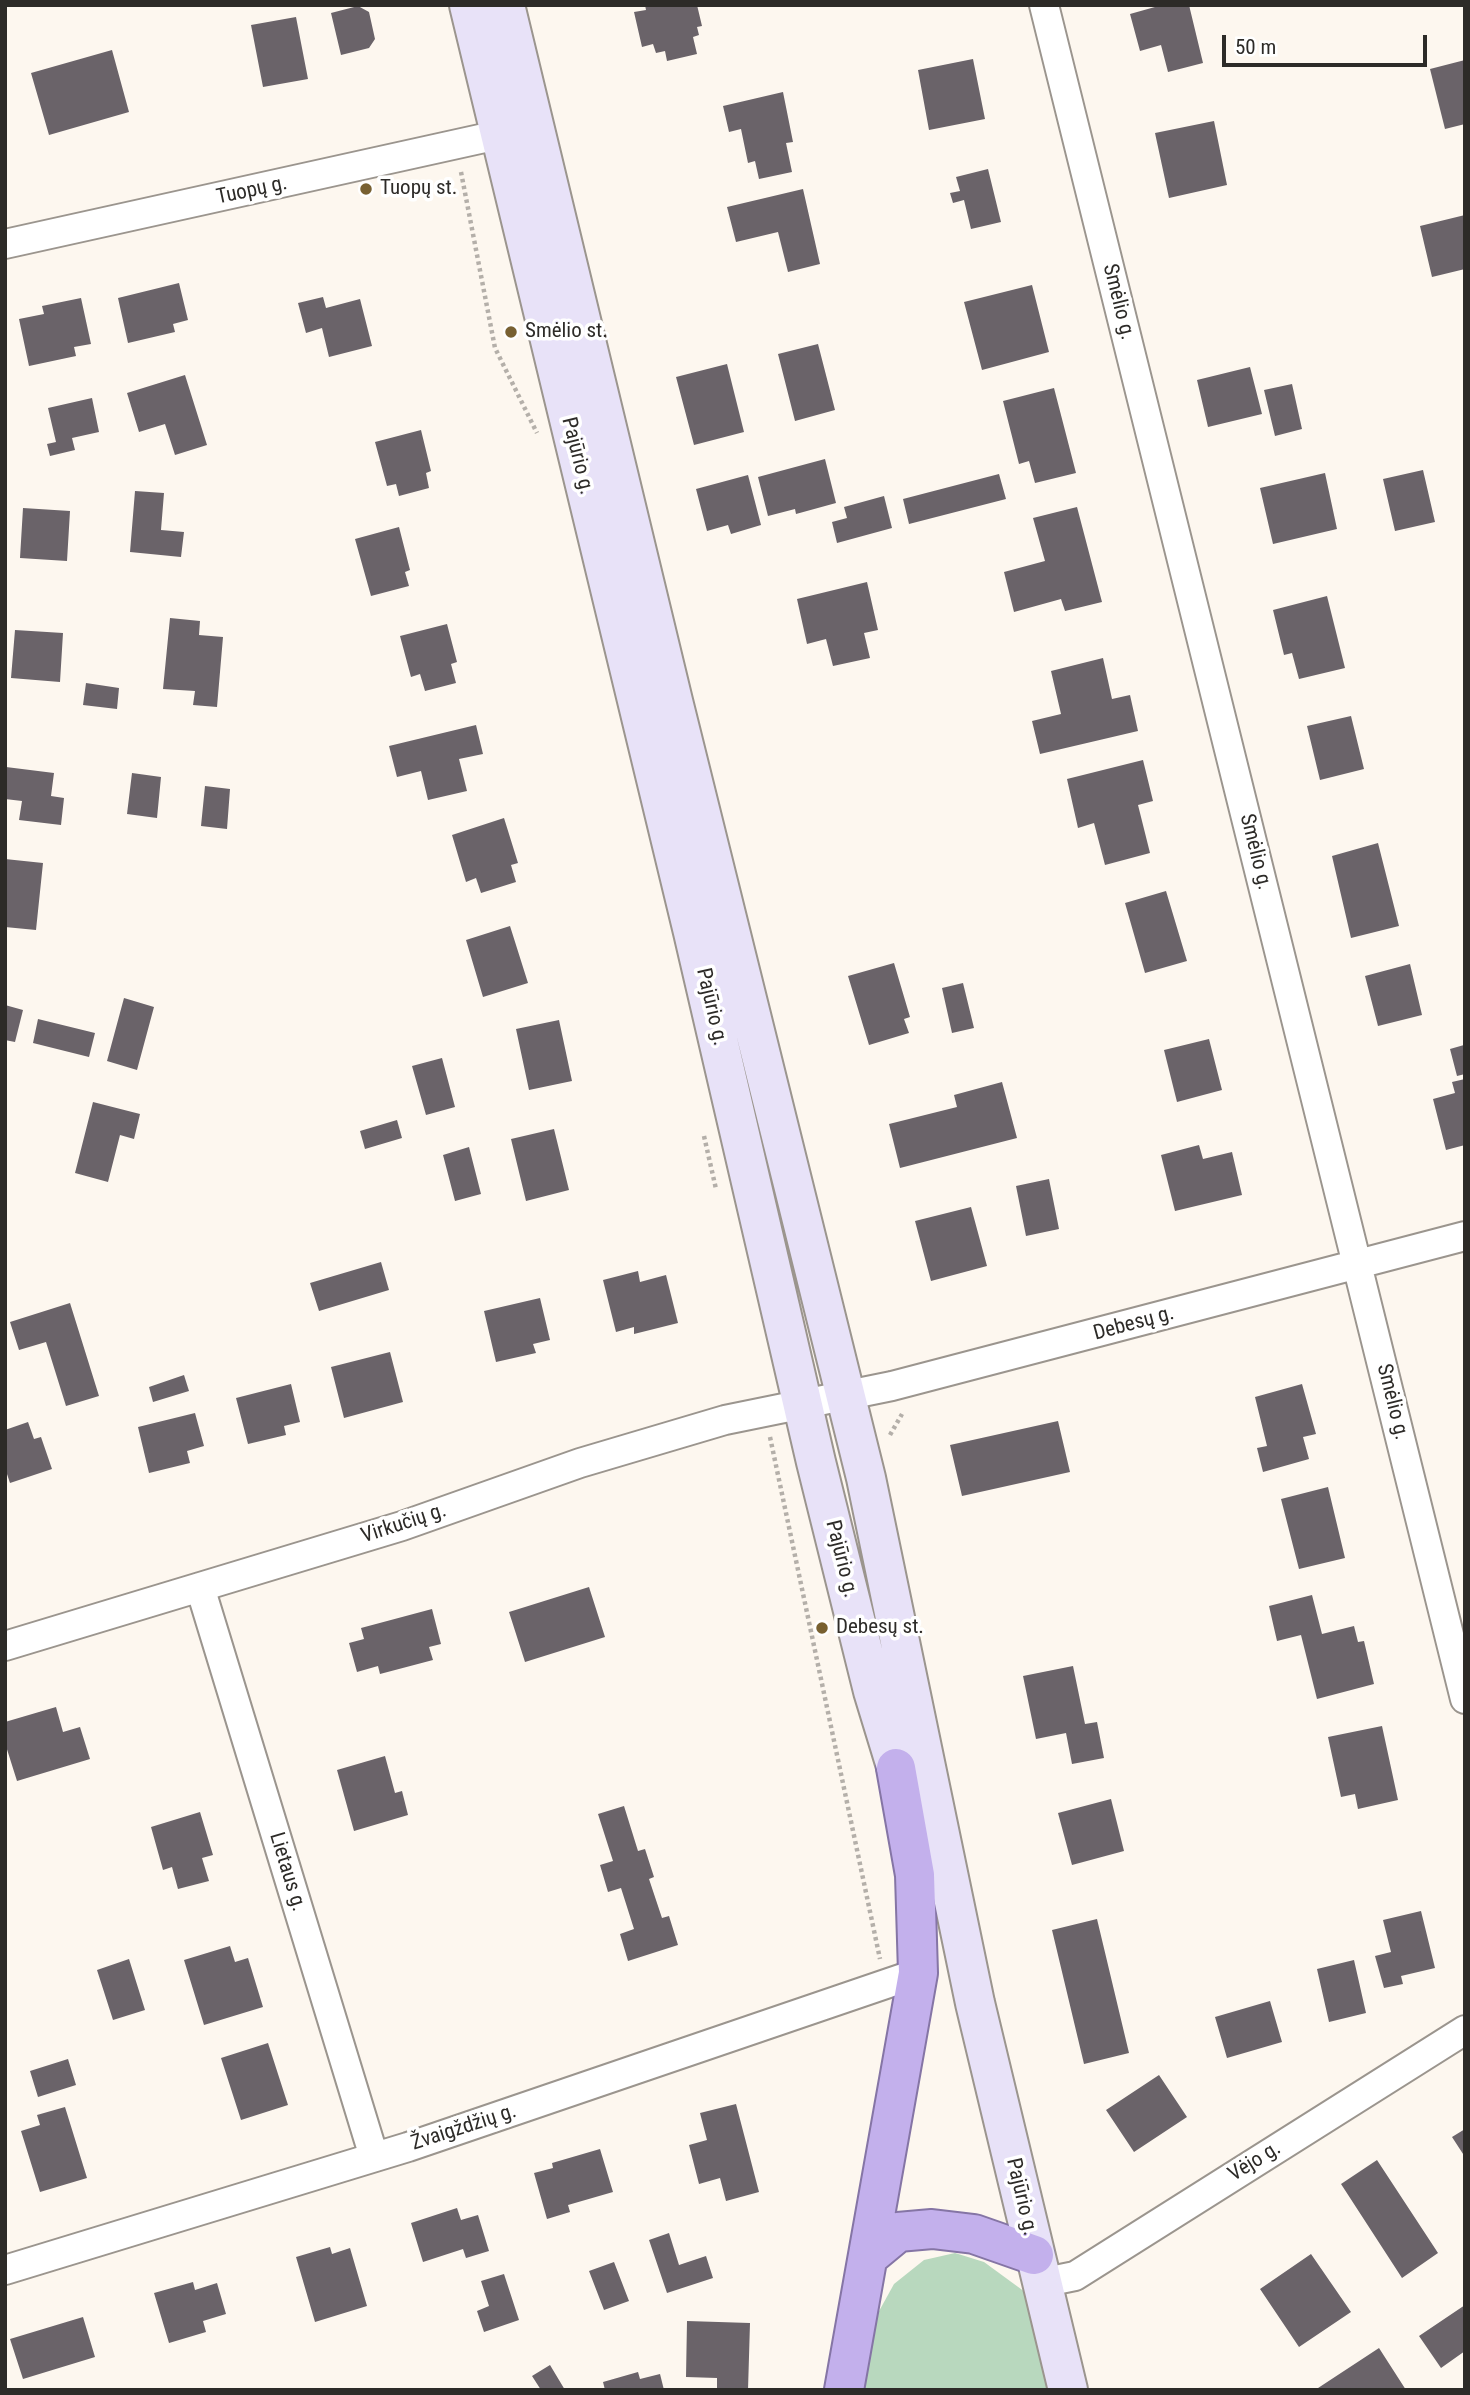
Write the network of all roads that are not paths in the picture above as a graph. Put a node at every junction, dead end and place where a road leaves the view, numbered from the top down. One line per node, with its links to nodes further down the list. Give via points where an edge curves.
1 (469, 5): 4 (main road, Pajūrio g.)
2 (505, 5): 8 (main road, Pajūrio g.)
3 (1044, 5): 7 (street, Smėlio g.)
4 (498, 135): 5 (street, Tuopų g.); 9 (main road, Pajūrio g., via 696,945)
5 (5, 244)
6 (1465, 1236): 7 (street, Debesų g.)
7 (1358, 1265): 8 (street, Debesų g.); 12 (street, Smėlio g.)
8 (846, 1395): 9 (street, Debesų g.); 15 (main road, Pajūrio g.)
9 (802, 1404): 10 (street, Virkučių g., via 725,1420 593,1459 402,1526); 13 (main road, Pajūrio g.)
10 (200, 1587): 11 (street, Virkučių g.); 17 (street, Lietaus g.)
11 (5, 1646)
12 (1465, 1699)
13 (896, 1768): 14 (highway, via 915,1875); 15 (main road, Pajūrio g.)
14 (902, 1979): 17 (street, Žvaigždžių g.); 18 (highway)
15 (975, 2003): 19 (main road, Pajūrio g.)
16 (1465, 2030): 19 (street, Vėjo g., via 1075,2276)
17 (374, 2157): 20 (street, Žvaigždžių g.)
18 (869, 2256): 19 (highway, via 898,2232 932,2229 974,2234); 21 (highway)
19 (1037, 2269): 22 (main road, Pajūrio g.)
20 (5, 2270)
21 (844, 2390)
22 (1068, 2390)

